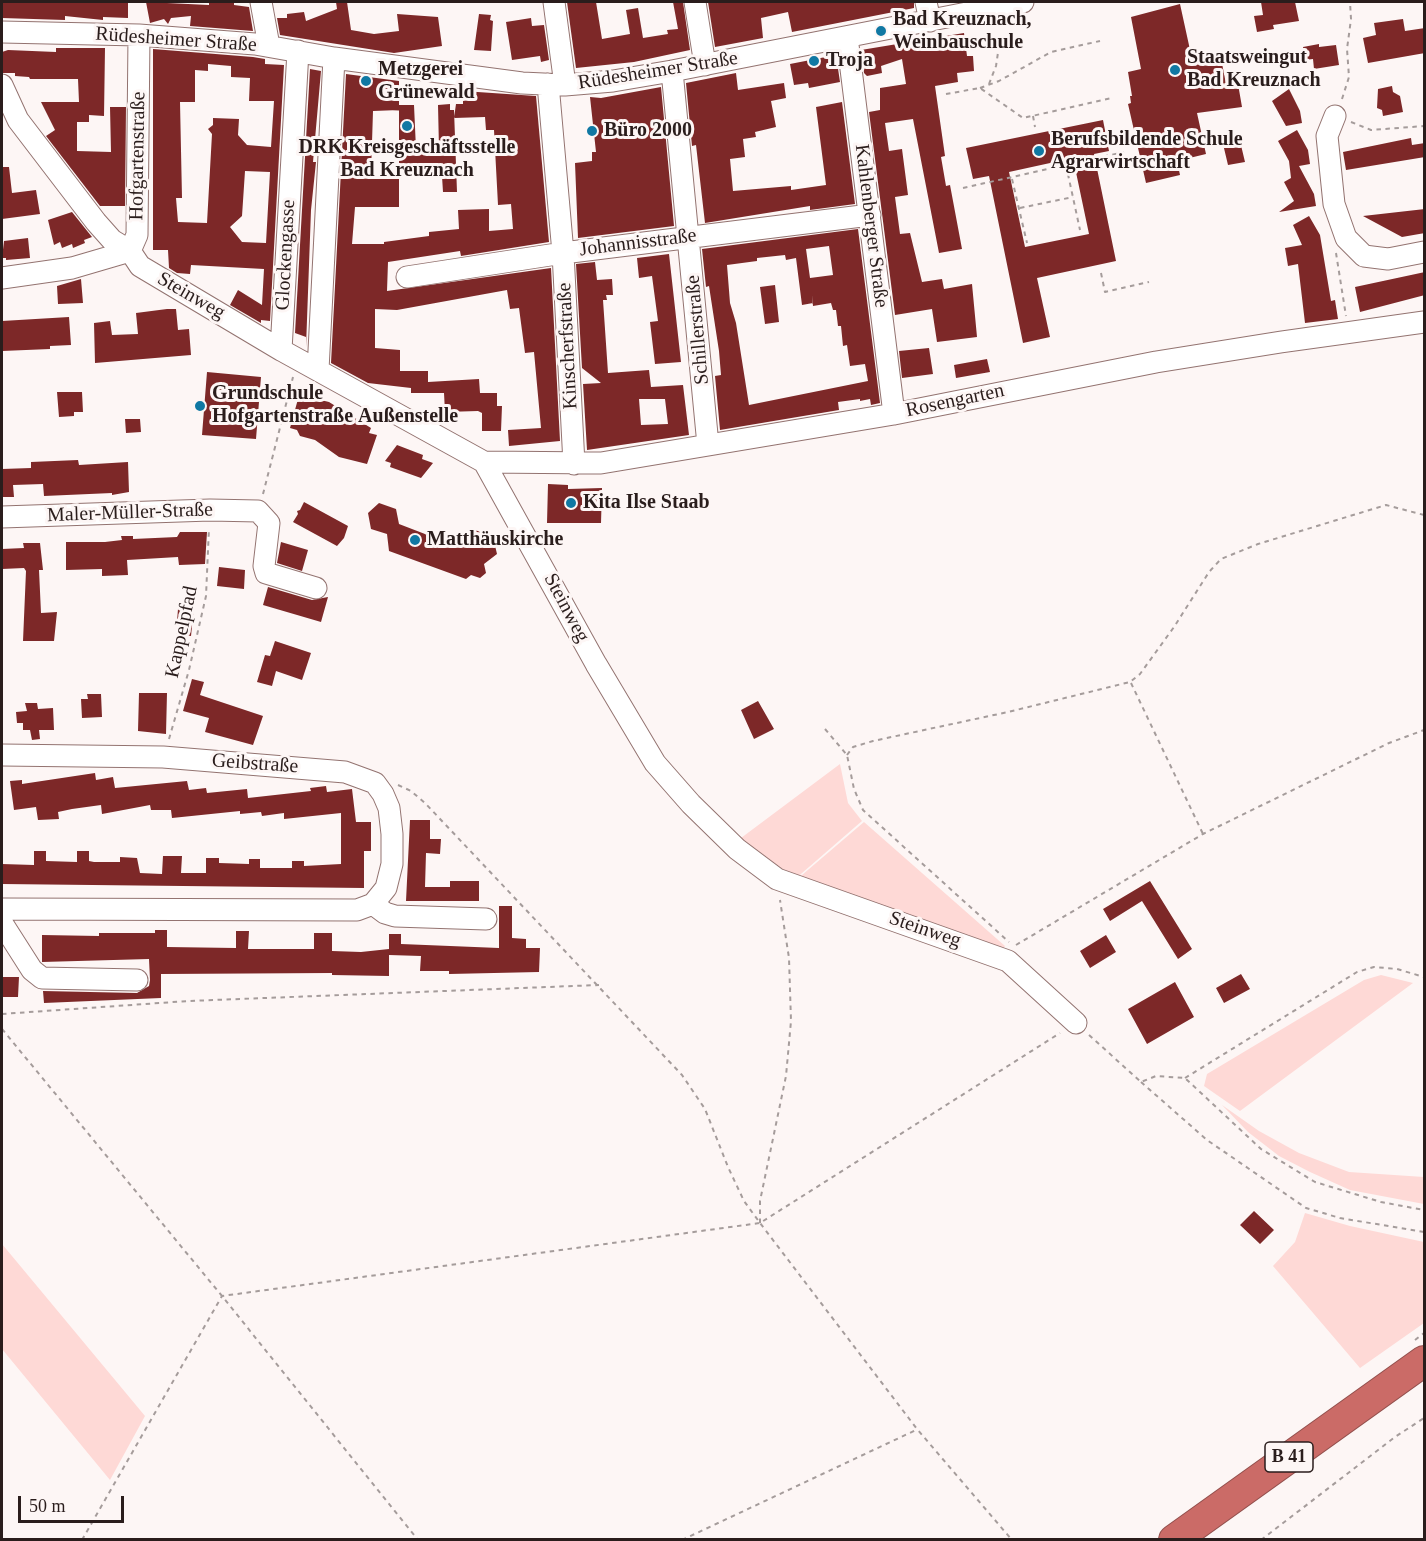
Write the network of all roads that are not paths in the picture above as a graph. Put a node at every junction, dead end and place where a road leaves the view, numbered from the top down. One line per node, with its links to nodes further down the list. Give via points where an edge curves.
1 (261, 2): 9 (street)
2 (554, 2): 14 (street, Kinscherfstraße)
3 (695, 2): 12 (street)
4 (1023, 2): 5 (street, Rüdesheimer Straße)
5 (928, 11): 8 (street, Rüdesheimer Straße)
6 (2, 32): 7 (street, Rüdesheimer Straße)
7 (139, 36): 9 (street, Rüdesheimer Straße); 19 (street, Hofgartenstraße, via 137,235)
8 (847, 38): 12 (street, Rüdesheimer Straße); 17 (street, Kahlenberger Straße)
9 (269, 46): 10 (street, Rüdesheimer Straße)
10 (298, 51): 11 (street, Rüdesheimer Straße); 25 (street, Glockengasse)
11 (334, 58): 14 (street, Rüdesheimer Straße); 26 (street)
12 (705, 65): 13 (street, Rüdesheimer Straße)
13 (672, 71): 14 (street, Rüdesheimer Straße); 18 (street, Schillerstraße)
14 (557, 85): 21 (street, Kinscherfstraße)
15 (2, 86): 19 (street, Steinweg, via 18,120 89,213 112,240)
16 (1335, 116): 20 (street, via 1327,136 1334,204 1341,229 1364,256 1388,260)
17 (870, 215): 18 (street, Johannisstraße); 27 (street, Kahlenberger Straße)
18 (690, 236): 21 (street, Johannisstraße); 28 (street, Schillerstraße)
19 (130, 251): 23 (street, via 72,268); 25 (street, Steinweg, via 140,266)
20 (1425, 252)
21 (564, 253): 22 (street, Johannisstraße); 30 (street, Kinscherfstraße)
22 (407, 277)
23 (2, 278)
24 (1425, 322): 27 (street, Rosengarten, via 1156,362)
25 (289, 355): 26 (street, Steinweg)
26 (318, 370): 29 (street, Steinweg)
27 (894, 414): 28 (street, Rosengarten)
28 (708, 444): 30 (street, Rosengarten)
29 (484, 462): 30 (street, Rosengarten); 39 (street, Steinweg, via 606,682 656,763 737,849 777,879 1008,961)
30 (574, 464)
31 (2, 517): 32 (street, Maler-Müller-Straße, via 258,511 269,523 266,573)
32 (316, 588)
33 (2, 755): 34 (street, Geibstraße, via 164,757 321,768 354,774 375,783 389,808 392,864 386,888)
34 (373, 904): 35 (street, via 346,912); 36 (street, via 395,916)
35 (2, 909)
36 (486, 919)
37 (2, 923): 38 (street, via 32,970 42,978)
38 (137, 980)
39 (1076, 1023)
40 (1425, 1361): 42 (highway, B 41)
41 (1425, 1384): 43 (highway, B 41)
42 (1174, 1539)
43 (1209, 1539)

